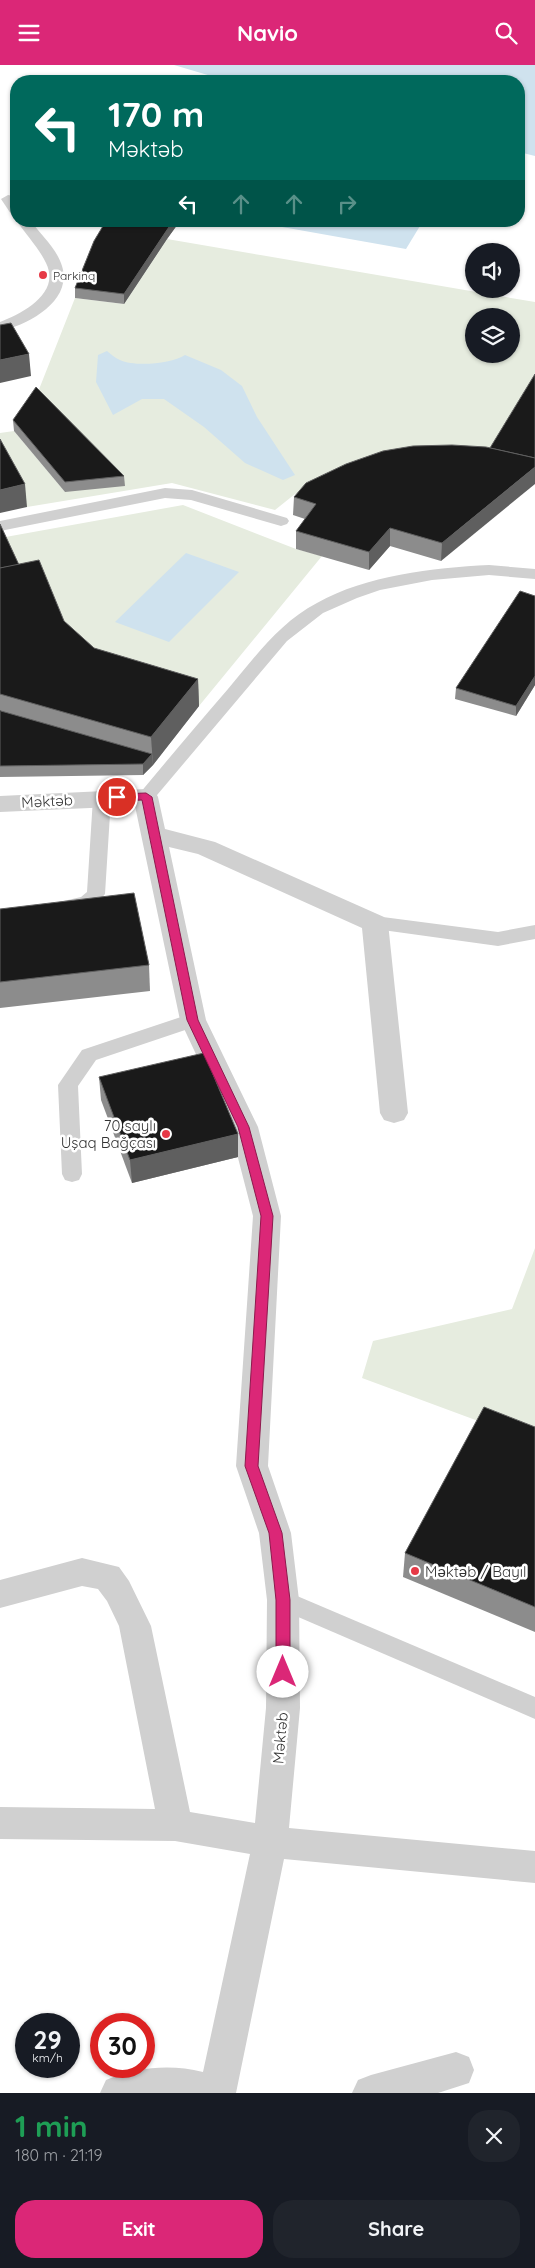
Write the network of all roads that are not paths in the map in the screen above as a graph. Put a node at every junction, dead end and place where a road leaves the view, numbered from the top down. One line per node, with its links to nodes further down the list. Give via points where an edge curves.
1 (8, 199): 2 (lane)
2 (10, 202)
3 (28, 227): 4 (lane, via 55,266 56,283 47,301 31,313)
4 (2, 323)
5 (281, 521): 6 (lane, via 192,495 165,493)
6 (0, 527)
7 (533, 569): 8 (lane, via 447,572 376,587 332,601 281,637)
8 (146, 797): 9 (street, Məktəb); 11 (street, Məktəb)
9 (102, 798): 10 (street, Məktəb); 12 (lane, via 96,894 88,902)
10 (0, 804)
11 (154, 835): 13 (street, via 206,848); 15 (street, Məktəb)
12 (46, 912)
13 (375, 923): 14 (lane, via 498,939); 16 (street)
14 (535, 933)
15 (193, 1020): 17 (lane, via 89,1055 68,1085); 19 (street, Məktəb, via 244,1127 267,1216 252,1466 275,1533)
16 (394, 1113)
17 (72, 1174)
18 (0, 1594): 22 (street, via 82,1572 108,1577 135,1626)
19 (283, 1600): 20 (lane); 23 (street, Məktəb, via 283,1708)
20 (535, 1707)
21 (0, 1823): 22 (street)
22 (174, 1825): 23 (street)
23 (270, 1842): 24 (street); 27 (street, Məktəb)
24 (535, 1867)
25 (456, 2070): 28 (street)
26 (119, 2093): 27 (street, via 158,2085 181,2085)
27 (215, 2093)
28 (371, 2093)

